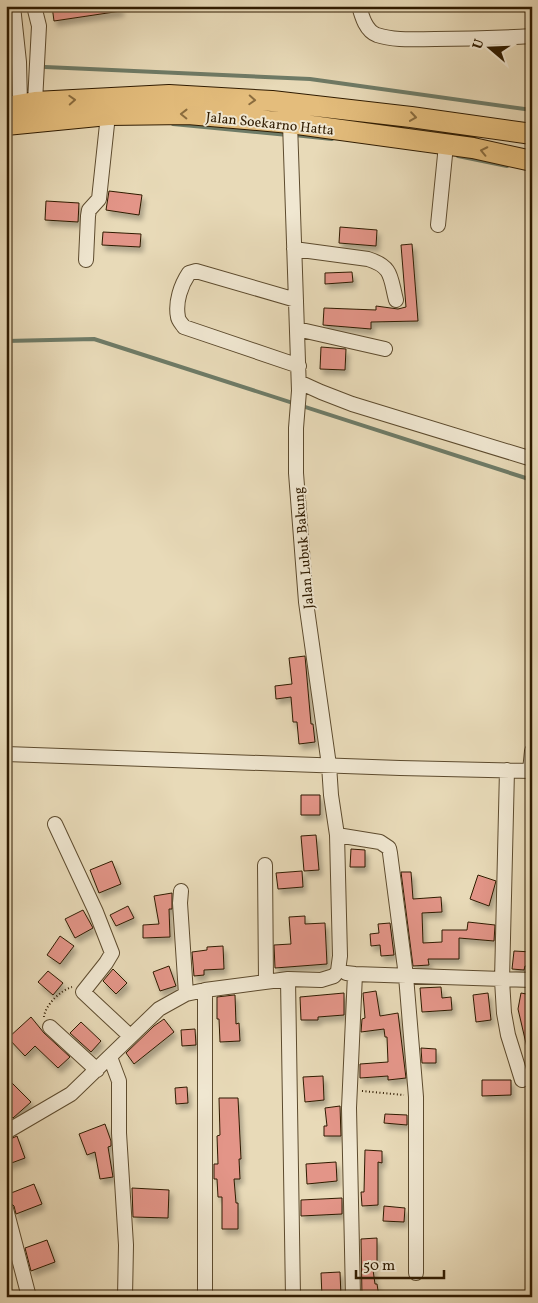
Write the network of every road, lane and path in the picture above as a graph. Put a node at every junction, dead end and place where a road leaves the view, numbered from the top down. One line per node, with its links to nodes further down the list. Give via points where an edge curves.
1 (12, 6): 5 (street)
2 (34, 6): 5 (street, via 39,26)
3 (359, 6): 4 (street, via 368,29 376,34 409,39)
4 (532, 36)
5 (20, 104): 9 (highway, Jalan Soekarno Hatta, one-way to 9, via 169,95 272,101)
6 (108, 115): 7 (highway, Jalan Soekarno Hatta); 8 (highway, Jalan Soekarno Hatta, one-way to 6, via 188,114); 14 (street, via 99,199 88,216)
7 (6, 125)
8 (290, 131): 10 (highway, Jalan Soekarno Hatta); 13 (street, Jalan Lubuk Bakung)
9 (532, 134)
10 (446, 146): 11 (highway, Jalan Soekarno Hatta, one-way to 10, via 473,148); 12 (street)
11 (532, 161)
12 (438, 225)
13 (294, 249): 15 (street, Jalan Lubuk Bakung); 16 (street, via 377,262 388,270)
14 (86, 260)
15 (296, 300): 17 (street, Jalan Lubuk Bakung); 19 (street, via 196,271 188,273 183,282 178,318 184,327)
16 (396, 300)
17 (297, 328): 18 (street); 19 (street, Jalan Lubuk Bakung)
18 (384, 349)
19 (299, 366): 20 (street, Jalan Lubuk Bakung)
20 (299, 387): 21 (street); 24 (street, Jalan Lubuk Bakung, via 296,473 306,602)
21 (532, 459)
22 (532, 751): 25 (street)
23 (6, 754): 24 (street)
24 (329, 766): 26 (street); 28 (street, Jalan Lubuk Bakung)
25 (531, 771): 26 (street)
26 (507, 772): 35 (street)
27 (55, 824): 39 (street, via 112,953)
28 (337, 836): 31 (street, Jalan Lubuk Bakung); 33 (street, via 380,842 389,848)
29 (265, 866): 37 (street)
30 (181, 891): 40 (street)
31 (338, 971): 32 (street); 34 (street, via 334,976 321,980)
32 (355, 974): 33 (street); 46 (street)
33 (406, 976): 35 (street); 47 (street)
34 (288, 979): 37 (street); 54 (street)
35 (502, 980): 36 (street); 45 (street, via 508,1035)
36 (532, 980)
37 (266, 982): 38 (street)
38 (205, 990): 40 (street); 53 (street)
39 (83, 992): 41 (path, via 72,987 55,999 44,1015); 42 (street)
40 (186, 994): 42 (street, via 159,1009)
41 (50, 1027): 44 (street)
42 (130, 1036): 43 (street)
43 (110, 1057): 44 (street); 52 (street, via 119,1081)
44 (98, 1070): 48 (street, via 71,1094)
45 (522, 1080)
46 (350, 1090): 47 (path); 55 (street)
47 (416, 1096): 50 (street)
48 (6, 1132)
49 (6, 1208): 51 (street)
50 (416, 1274)
51 (29, 1297)
52 (125, 1297)
53 (205, 1297)
54 (293, 1297)
55 (353, 1297)

